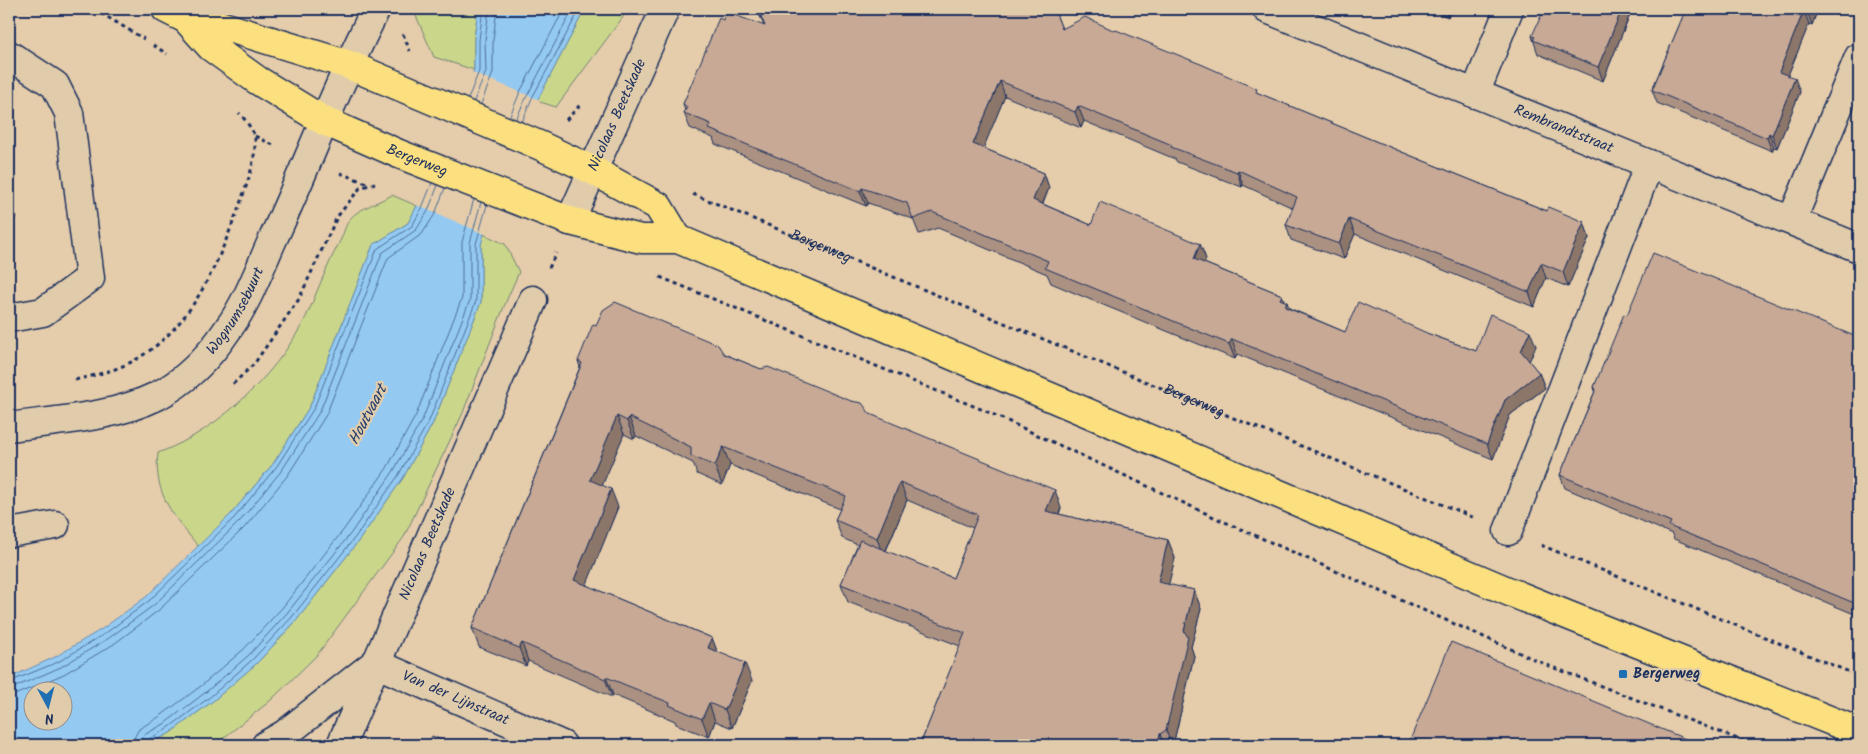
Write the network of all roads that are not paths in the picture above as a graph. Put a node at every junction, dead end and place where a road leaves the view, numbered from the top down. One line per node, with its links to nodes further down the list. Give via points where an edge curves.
1 (374, 9): 8 (street, Wognumsebuurt)
2 (665, 9): 12 (street, Nicolaas Beetskade)
3 (1267, 9): 9 (street, Rembrandtstraat)
4 (1509, 9): 9 (street)
5 (176, 14): 8 (main road, Bergerweg); 10 (main road, Bergerweg, via 229,61)
6 (9, 54): 18 (street, via 55,84 69,113 90,278 43,312)
7 (1859, 57): 13 (street)
8 (349, 65): 10 (street, Wognumsebuurt); 12 (main road, Bergerweg)
9 (1475, 94): 11 (street, Rembrandtstraat)
10 (324, 121): 14 (main road, Bergerweg); 19 (street, Wognumsebuurt, via 246,299 230,328 198,365 177,383 136,404 105,413)
11 (1649, 164): 13 (street, Rembrandtstraat); 21 (street)
12 (592, 170): 14 (street, Nicolaas Beetskade); 15 (main road, Bergerweg, via 658,206)
13 (1792, 220): 16 (street, Rembrandtstraat)
14 (570, 221): 15 (main road, Bergerweg, via 641,239)
15 (678, 239): 24 (main road, Bergerweg, via 1510,592)
16 (1859, 248)
17 (533, 300): 23 (street, Nicolaas Beetskade)
18 (9, 318)
19 (9, 427)
20 (55, 525): 22 (street)
21 (1508, 531)
22 (9, 533)
23 (375, 664): 25 (street, Nicolaas Beetskade, via 285,734); 26 (street); 27 (street, Van der Lijnstraat)
24 (1859, 732)
25 (266, 745)
26 (341, 745)
27 (562, 745)

